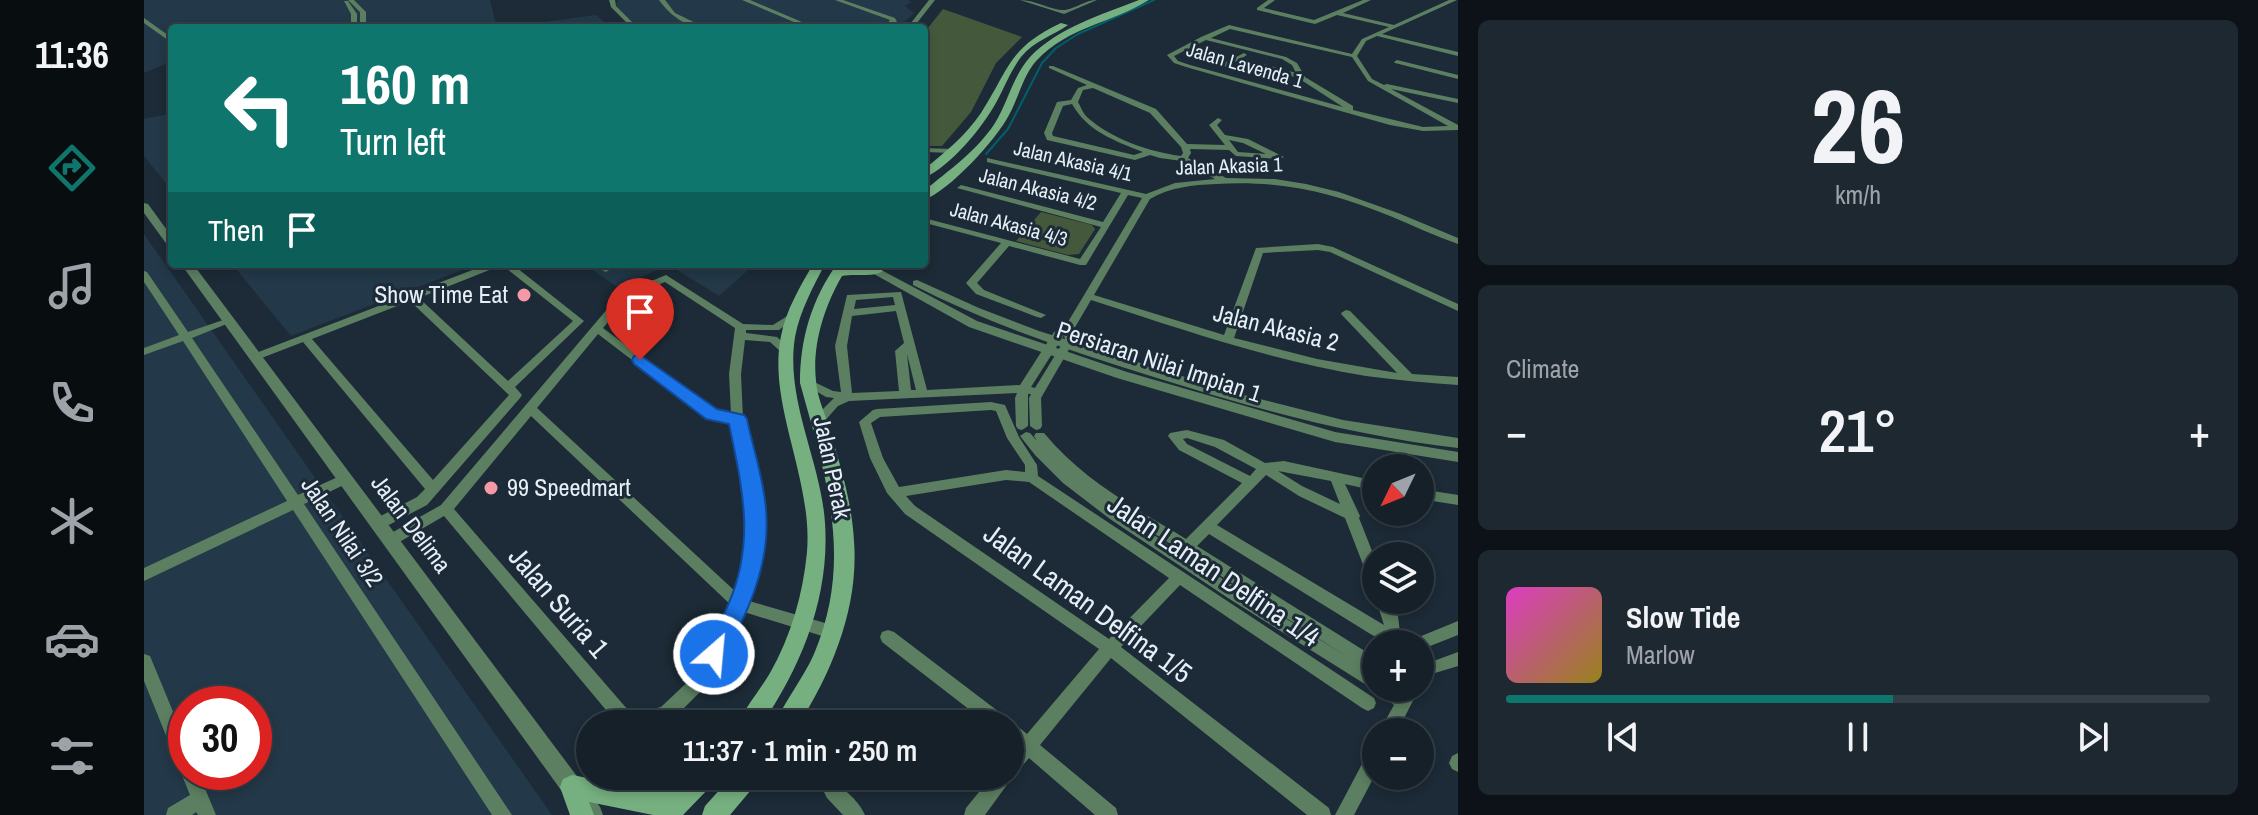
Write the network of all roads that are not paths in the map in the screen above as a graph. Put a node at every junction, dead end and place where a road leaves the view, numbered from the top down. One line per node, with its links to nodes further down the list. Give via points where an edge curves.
1 (344, 0): 23 (street, via 352,8)
2 (351, 0): 24 (street, via 363,12)
3 (604, 0): 20 (street)
4 (612, 0): 25 (street)
5 (662, 0): 26 (street, via 673,14)
6 (745, 0): 27 (street)
7 (838, 0): 28 (street, via 893,19)
8 (932, 0): 29 (street)
9 (941, 0): 18 (street)
10 (1023, 0): 11 (street, via 1067,11)
11 (1094, 0)
12 (1127, 0): 55 (main road, via 1058,28 1023,49 1006,68 986,112)
13 (1145, 0): 66 (main road, via 1070,31 1045,49 1025,71 993,132)
14 (1272, 0): 19 (street, via 1260,9 1313,22)
15 (1368, 0): 19 (street)
16 (1439, 0): 17 (street)
17 (1451, 1): 31 (street)
18 (936, 10)
19 (1336, 13): 31 (street)
20 (610, 16)
21 (144, 20): 33 (street)
22 (929, 20): 30 (street)
23 (354, 24)
24 (363, 24)
25 (630, 24)
26 (694, 24)
27 (803, 24)
28 (892, 24)
29 (913, 24)
30 (924, 24)
31 (1392, 26): 32 (street)
32 (1374, 34): 36 (street); 37 (street, via 1359,44)
33 (168, 38)
34 (1203, 38): 35 (street); 37 (street, Jalan Lavenda 1, via 1233,27); 48 (street, Jalan Lavenda 1, via 1172,53 1172,59)
35 (1253, 51): 38 (street); 42 (street, via 1292,62)
36 (1458, 54)
37 (1354, 56): 45 (street, via 1368,77)
38 (1237, 59): 40 (street); 42 (street)
39 (1397, 62): 43 (street)
40 (1222, 66)
41 (1051, 67): 44 (street)
42 (1300, 76): 48 (street)
43 (1458, 77)
44 (1091, 86): 47 (street, via 1080,89); 52 (street, via 1153,111)
45 (1382, 86): 46 (street); 50 (street)
46 (1458, 101)
47 (1074, 102): 56 (street, via 1098,130); 56 (street, via 1060,104 1050,138 1135,158)
48 (1349, 111): 50 (street, Jalan Lavenda 1, via 1415,128)
49 (1218, 120): 51 (street, via 1213,125)
50 (1457, 128)
51 (1224, 137): 53 (street); 53 (street, via 1280,157 1241,156)
52 (1185, 146): 53 (street); 58 (street)
53 (1231, 148)
54 (928, 150): 55 (street)
55 (952, 151): 59 (main road)
56 (1150, 152): 58 (street)
57 (990, 160): 65 (street, Jalan Akasia 4/1)
58 (1186, 160): 60 (street); 61 (street)
59 (928, 172)
60 (1198, 172): 61 (street); 63 (street)
61 (1211, 177): 62 (street); 62 (street, Jalan Akasia 1); 63 (street, Jalan Akasia 1)
62 (1242, 180): 72 (street, Jalan Akasia 1, via 1324,189)
63 (1195, 183): 67 (street, Jalan Akasia 1)
64 (961, 188): 70 (street, Jalan Akasia 4/2)
65 (1126, 192): 67 (street, Jalan Akasia 4/1); 70 (street)
66 (928, 193)
67 (1147, 197): 83 (street, Jalan Akasia 1)
68 (144, 206): 71 (street)
69 (928, 223): 73 (street, Jalan Akasia 4/3)
70 (1105, 225): 73 (street, Jalan Akasia 4/3, via 1083,263)
71 (168, 239)
72 (1458, 241)
73 (1007, 242): 87 (street, via 971,283 980,292)
74 (190, 268): 89 (street, Jalan Delima)
75 (487, 268): 84 (street)
76 (511, 268): 103 (street, via 579,321)
77 (836, 268): 102 (main road, Jalan Perak, via 808,341)
78 (841, 268): 79 (main road)
79 (866, 268)
80 (883, 268): 95 (street, Persiaran Nilai Impian 1, via 973,324)
81 (814, 271): 88 (main road, Jalan Perak)
82 (144, 274): 92 (street, Jalan Nilai 3/2)
83 (1088, 296): 94 (street, Jalan Akasia 2); 95 (street, Jalan Akasia 1)
84 (412, 297): 93 (street); 103 (street)
85 (1458, 308): 94 (street, via 1333,250 1259,250)
86 (1346, 313): 100 (street)
87 (1041, 315)
88 (792, 316): 91 (street, via 775,328); 97 (main road, Jalan Perak)
89 (229, 321): 92 (street); 99 (street, Jalan Delima)
90 (597, 328): 91 (street, via 624,296 663,278); 109 (street); 110 (street, via 712,415)
91 (740, 332): 97 (street, via 773,339); 110 (street)
92 (186, 337): 98 (street); 125 (street, Jalan Nilai 3/2)
93 (305, 338): 99 (street); 121 (street)
94 (1228, 339): 100 (street, Jalan Akasia 2)
95 (1060, 343): 104 (street); 107 (street); 113 (street, Persiaran Nilai Impian 1, via 1334,425); 114 (street, Persiaran Nilai Impian 1, via 1194,397 1335,437)
96 (909, 344): 105 (street); 106 (street, via 901,351); 108 (street, via 897,294 851,297 841,346)
97 (784, 349): 136 (main road, Jalan Perak, via 785,383 808,469 818,547)
98 (144, 352)
99 (255, 357): 118 (street, Jalan Delima)
100 (1409, 378): 101 (street, Jalan Akasia 2)
101 (1458, 381)
102 (808, 383): 108 (street); 111 (main road, Jalan Perak)
103 (509, 386): 121 (street, via 515,397)
104 (1024, 389): 105 (street); 107 (street); 112 (street, via 1021,398)
105 (922, 391): 106 (street)
106 (905, 392): 108 (street)
107 (1037, 392): 112 (street)
108 (847, 397): 111 (street)
109 (531, 409): 126 (street); 135 (street)
110 (737, 419): 135 (street, via 756,520 753,559)
111 (818, 421): 139 (main road, Jalan Perak, via 843,516 844,581)
112 (1031, 431): 132 (street, via 1063,478)
113 (1458, 443)
114 (1458, 457)
115 (1266, 467): 116 (street); 119 (street); 119 (street, via 1222,445 1174,436 1183,447); 127 (street)
116 (1336, 477): 120 (street); 127 (street)
117 (1032, 478): 122 (street, via 1006,475); 122 (street, Jalan Laman Delfina 1/5, via 1031,465 1001,408 877,413 865,422 871,449); 134 (street, Jalan Laman Delfina 1/4)
118 (345, 479): 125 (street); 128 (street, Jalan Delima)
119 (1249, 481): 129 (street)
120 (1362, 483)
121 (433, 489): 128 (street, via 420,503)
122 (894, 493): 142 (street, Jalan Laman Delfina 1/5, via 921,518)
123 (1434, 496): 124 (street)
124 (1458, 500)
125 (296, 503): 133 (street); 165 (street, Jalan Nilai 3/2)
126 (446, 509): 130 (street); 135 (street, Jalan Suria 1, via 622,716 637,721 666,714 702,679)
127 (1353, 516): 131 (street)
128 (378, 524): 130 (street, Jalan Delima)
129 (1207, 526): 132 (street); 138 (street)
130 (391, 540): 157 (street, Jalan Delima)
131 (1362, 542)
132 (1181, 553): 143 (street); 147 (street)
133 (144, 575)
134 (1178, 578): 142 (street); 148 (street, Jalan Laman Delfina 1/4)
135 (740, 605): 136 (street)
136 (802, 623): 139 (street); 149 (main road, Jalan Perak, via 790,658)
137 (1458, 628): 141 (street)
138 (1381, 630)
139 (832, 632): 150 (main road, Jalan Perak)
140 (888, 637): 151 (street)
141 (1434, 638)
142 (1110, 648): 154 (street); 172 (street, Jalan Laman Delfina 1/5)
143 (1362, 659)
144 (1458, 659): 146 (street)
145 (144, 661): 152 (street)
146 (1434, 667)
147 (1362, 675)
148 (1368, 703)
149 (760, 710)
150 (794, 710)
151 (983, 710)
152 (168, 720)
153 (1024, 741): 154 (street)
154 (1028, 744): 155 (street); 171 (street)
155 (1024, 749)
156 (1362, 781): 173 (street)
157 (572, 787): 163 (main road); 166 (main road); 167 (street, Jalan Delima)
158 (691, 790): 163 (main road)
159 (736, 790): 168 (main road)
160 (992, 790): 170 (street)
161 (833, 792): 169 (street)
162 (203, 807): 164 (street)
163 (673, 808)
164 (175, 815)
165 (503, 815)
166 (582, 815)
167 (592, 815)
168 (714, 815)
169 (856, 815)
170 (973, 815)
171 (1109, 815)
172 (1322, 815)
173 (1344, 815)

